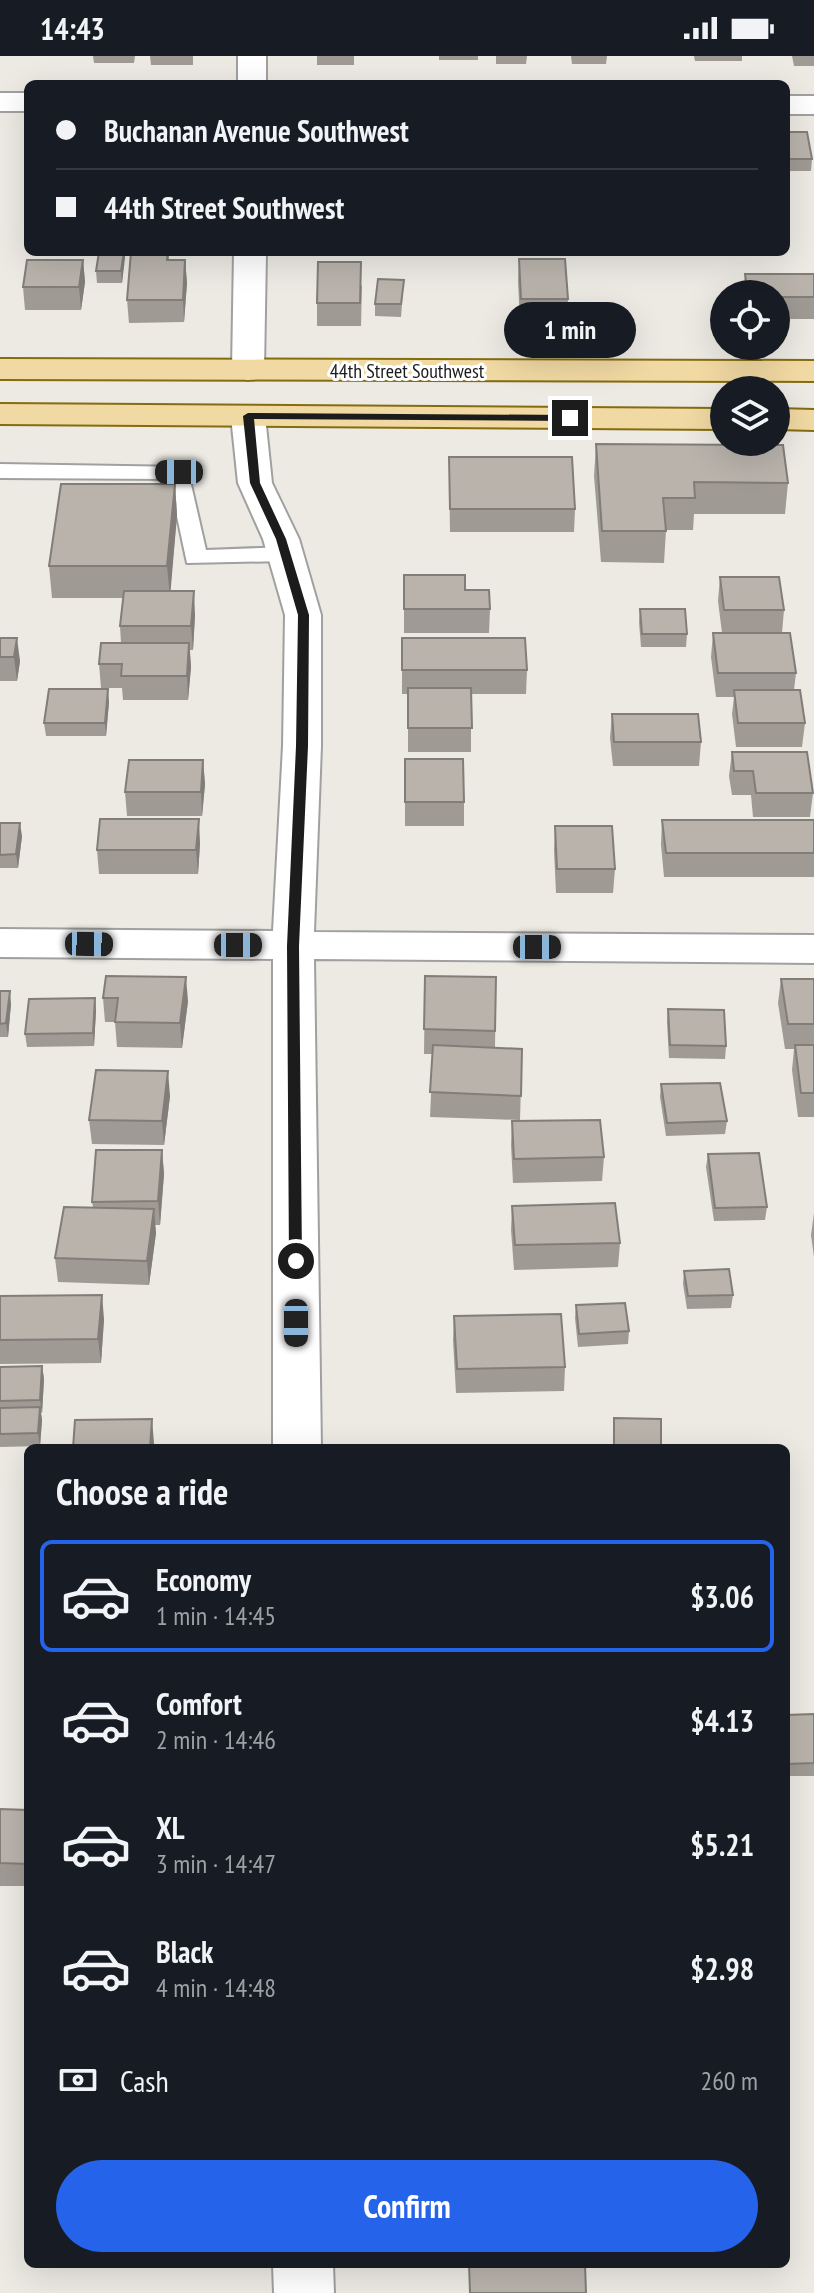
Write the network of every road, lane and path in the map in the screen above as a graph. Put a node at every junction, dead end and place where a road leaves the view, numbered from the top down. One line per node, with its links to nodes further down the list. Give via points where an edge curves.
1 (252, 56): 2 (street)
2 (252, 80)
3 (0, 102): 4 (street)
4 (24, 102)
5 (790, 105): 6 (street)
6 (814, 105)
7 (250, 256): 9 (street)
8 (0, 369): 9 (main road, 44th Street Southwest)
9 (248, 370): 10 (main road, 44th Street Southwest)
10 (814, 371)
11 (0, 414): 12 (main road, 44th Street Southwest)
12 (248, 416): 13 (main road, 44th Street Southwest); 17 (street, via 255,483)
13 (710, 419)
14 (790, 419): 15 (main road)
15 (814, 420)
16 (0, 471): 17 (lane, via 179,472 196,558)
17 (286, 554): 19 (street, via 303,615)
18 (0, 943): 19 (street)
19 (293, 946): 20 (street); 21 (street)
20 (814, 949)
21 (297, 1444)
22 (303, 2268): 23 (street)
23 (304, 2293)

